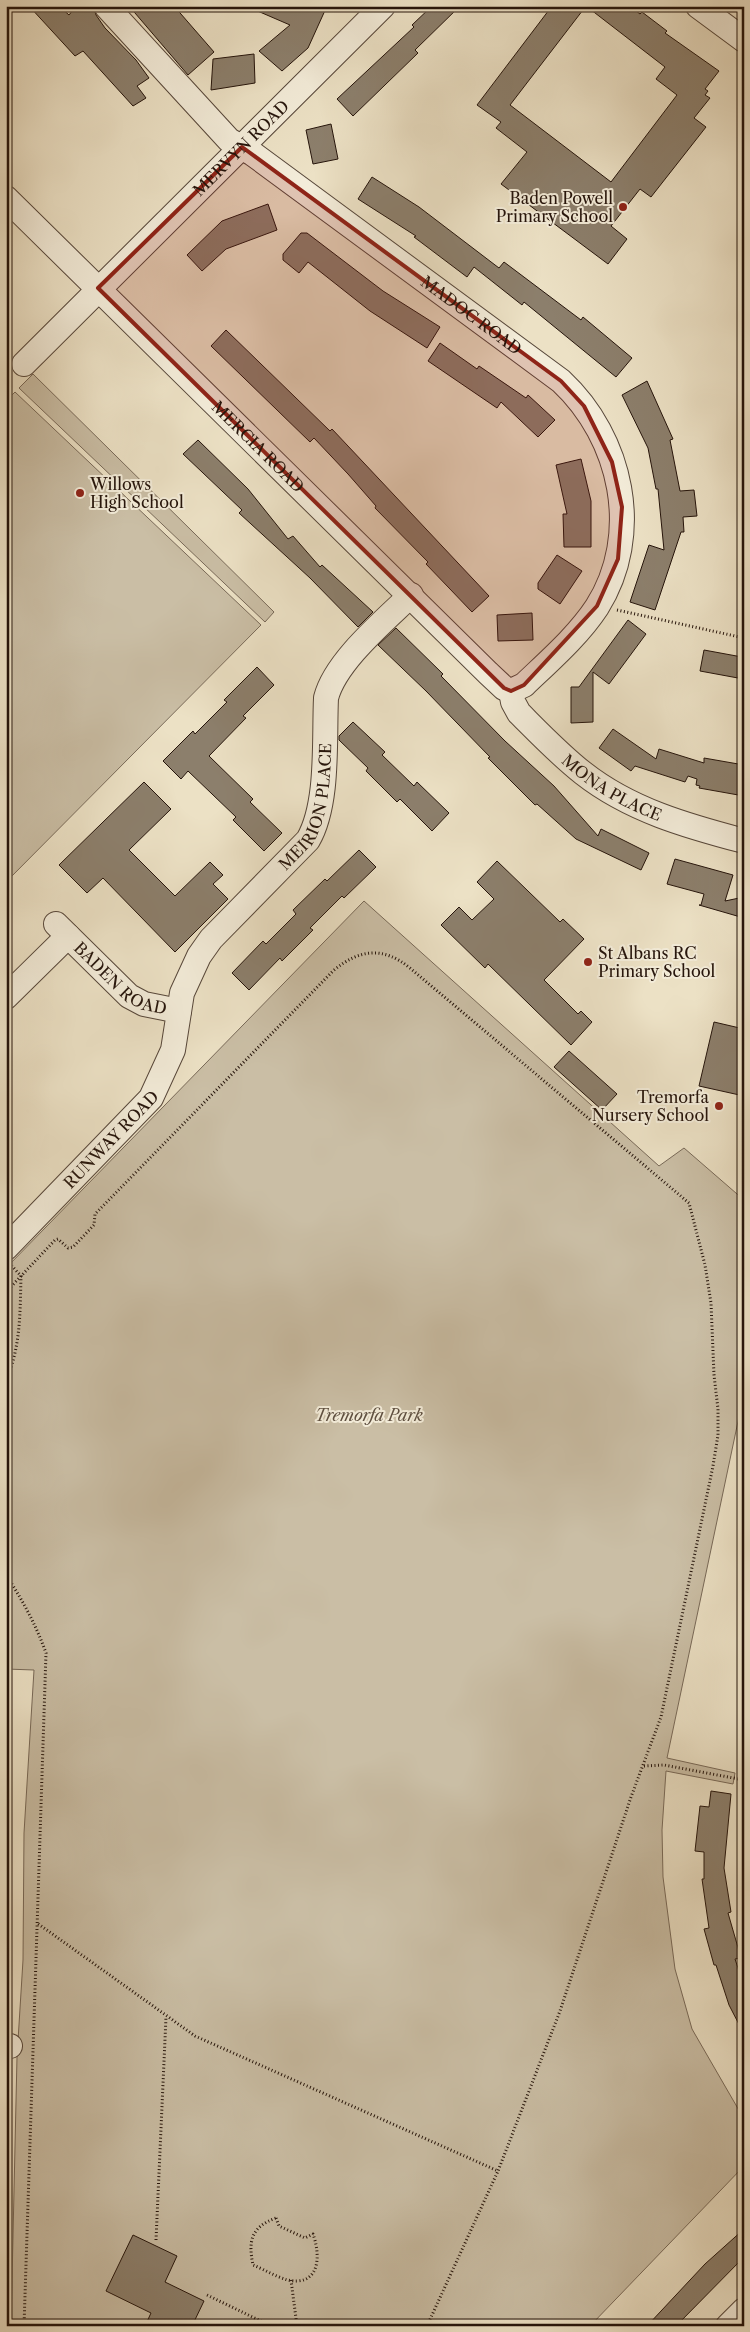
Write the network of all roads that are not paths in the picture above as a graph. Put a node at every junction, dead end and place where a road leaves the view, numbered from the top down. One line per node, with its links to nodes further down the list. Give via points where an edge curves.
1 (106, 6): 5 (street, MADOC ROAD, via 229,140)
2 (698, 6): 4 (street)
3 (380, 8): 5 (street, MERVYN ROAD)
4 (744, 40)
5 (242, 147): 7 (street, MERVYN ROAD); 10 (street, MADOC ROAD, via 561,381 596,422 612,462 622,507 618,559 610,581 587,621 524,685)
6 (6, 198): 7 (street, MERCIA ROAD)
7 (98, 288): 8 (street, MERVYN ROAD); 9 (street, MERCIA ROAD)
8 (24, 364)
9 (410, 595): 10 (street, MERCIA ROAD); 13 (street, MEIRION PLACE, via 346,662 329,686 320,805 315,828 308,840 212,939 191,971)
10 (511, 691): 11 (street, MONA PLACE, via 519,713 583,773 604,788 659,816)
11 (744, 841)
12 (6, 997): 13 (street, BADEN ROAD, via 62,930 128,996 144,1004)
13 (179, 1011): 14 (street, RUNWAY ROAD, via 173,1050 151,1098)
14 (6, 1248)
15 (744, 2310): 16 (street)
16 (728, 2326)

